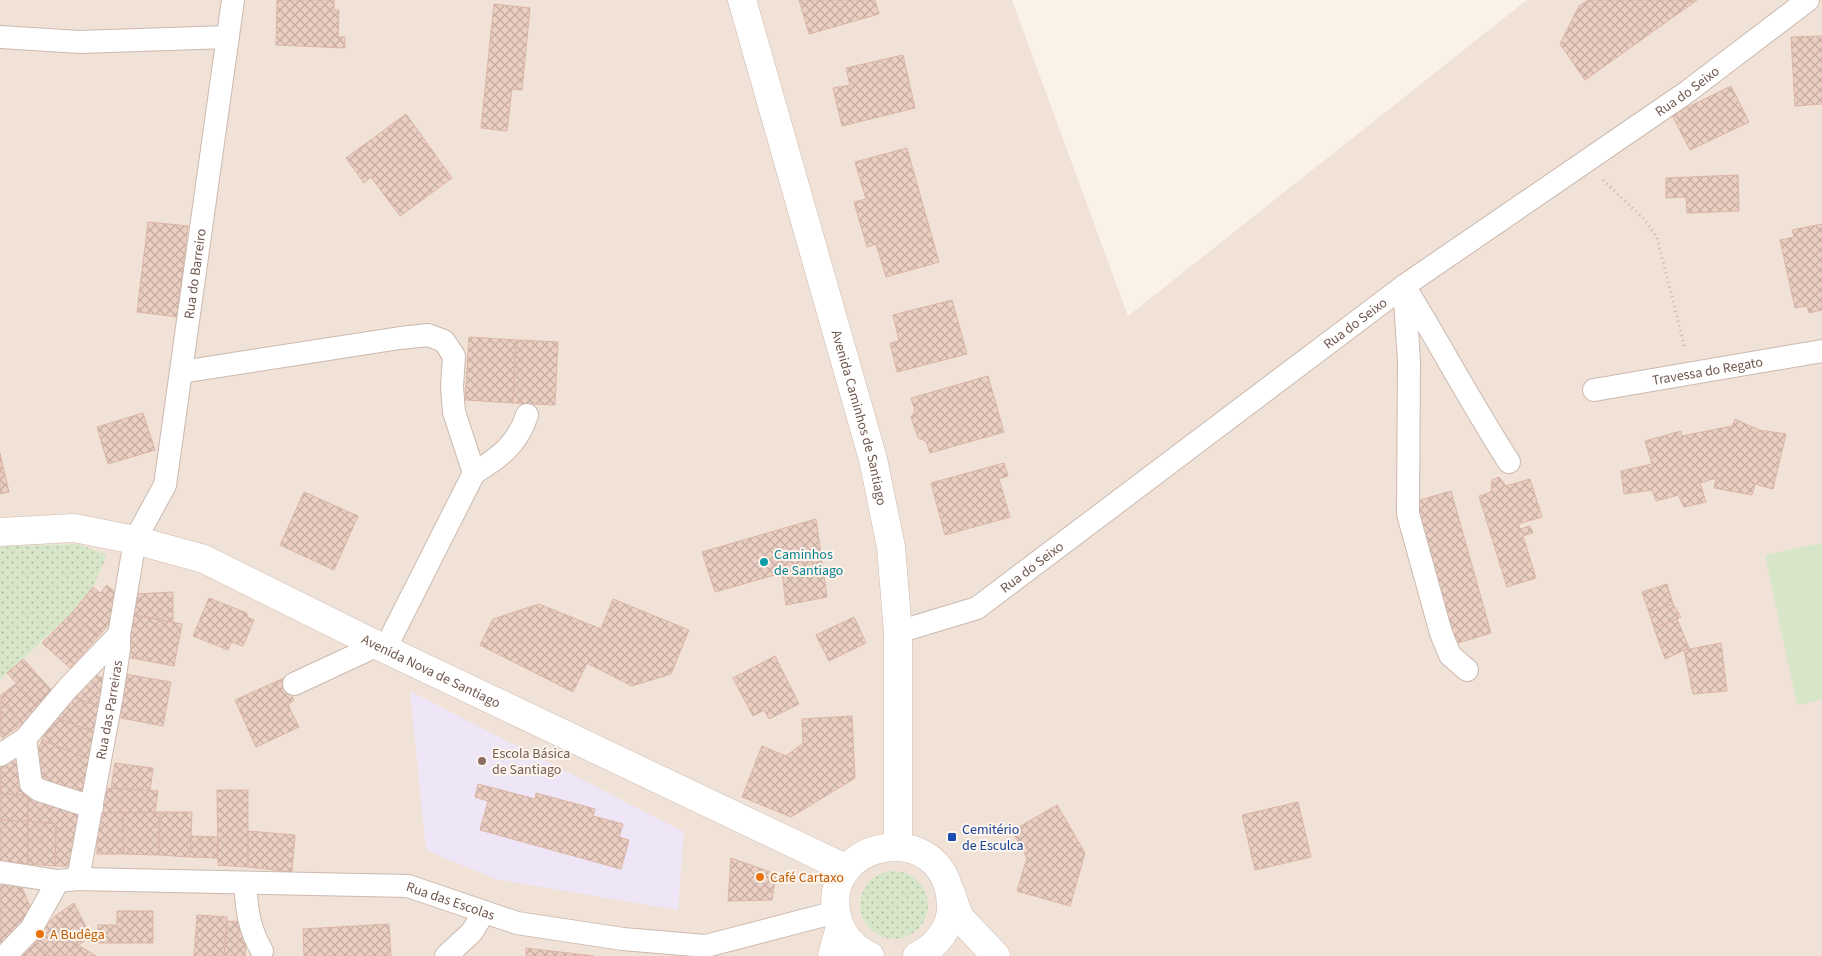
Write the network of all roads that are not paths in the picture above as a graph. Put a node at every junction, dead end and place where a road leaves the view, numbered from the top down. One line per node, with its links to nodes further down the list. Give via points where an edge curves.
1 (233, 0): 4 (street, Rua do Barreiro)
2 (742, 0): 15 (street, Avenida Caminhos de Santiago, via 873,460 891,547)
3 (1808, 0): 6 (street, Rua do Seixo, via 1687,92)
4 (228, 36): 5 (street, via 80,42); 8 (street, Rua do Barreiro)
5 (0, 37)
6 (1404, 286): 11 (street); 15 (street, Rua do Seixo, via 977,608); 18 (street, via 1409,361 1408,514 1441,633 1450,655)
7 (1822, 351): 9 (street, Travessa do Regato)
8 (180, 372): 12 (street, via 428,335 444,342 454,356 454,412); 14 (street, Rua do Barreiro, via 165,485)
9 (1594, 390)
10 (527, 415): 12 (street, via 522,429 507,448)
11 (1509, 462)
12 (474, 473): 17 (street)
13 (0, 532): 14 (street, Avenida Nova de Santiago, via 74,528)
14 (135, 540): 16 (street, Rua das Parreiras); 17 (street, Avenida Nova de Santiago, via 204,559)
15 (898, 632): 23 (street, Avenida Caminhos de Santiago)
16 (119, 635): 20 (street); 22 (street, Rua das Parreiras, via 118,663)
17 (382, 647): 19 (street); 24 (street, Avenida Nova de Santiago)
18 (1467, 670)
19 (294, 684)
20 (25, 739): 21 (street); 22 (street, via 31,784 39,790)
21 (0, 755)
22 (92, 807): 26 (street, Rua das Parreiras)
23 (898, 846): 24 (street, via 870,851); 28 (street, via 931,860 943,874)
24 (847, 869): 30 (street, via 838,889)
25 (0, 872): 26 (street, Rua das Escolas)
26 (68, 880): 27 (street, Rua das Escolas); 33 (street, Rua das Parreiras, via 32,930)
27 (245, 883): 29 (street, Rua das Escolas, via 408,886); 31 (street, via 252,934)
28 (950, 891): 32 (street, via 947,925); 37 (street, via 959,917)
29 (484, 912): 30 (street, Rua das Escolas, via 526,925 623,939 706,946); 34 (street, via 472,932)
30 (838, 920): 35 (street); 36 (street, via 849,941)
31 (262, 951)
32 (926, 955)
33 (5, 956)
34 (446, 956)
35 (832, 956)
36 (870, 956)
37 (996, 956)

